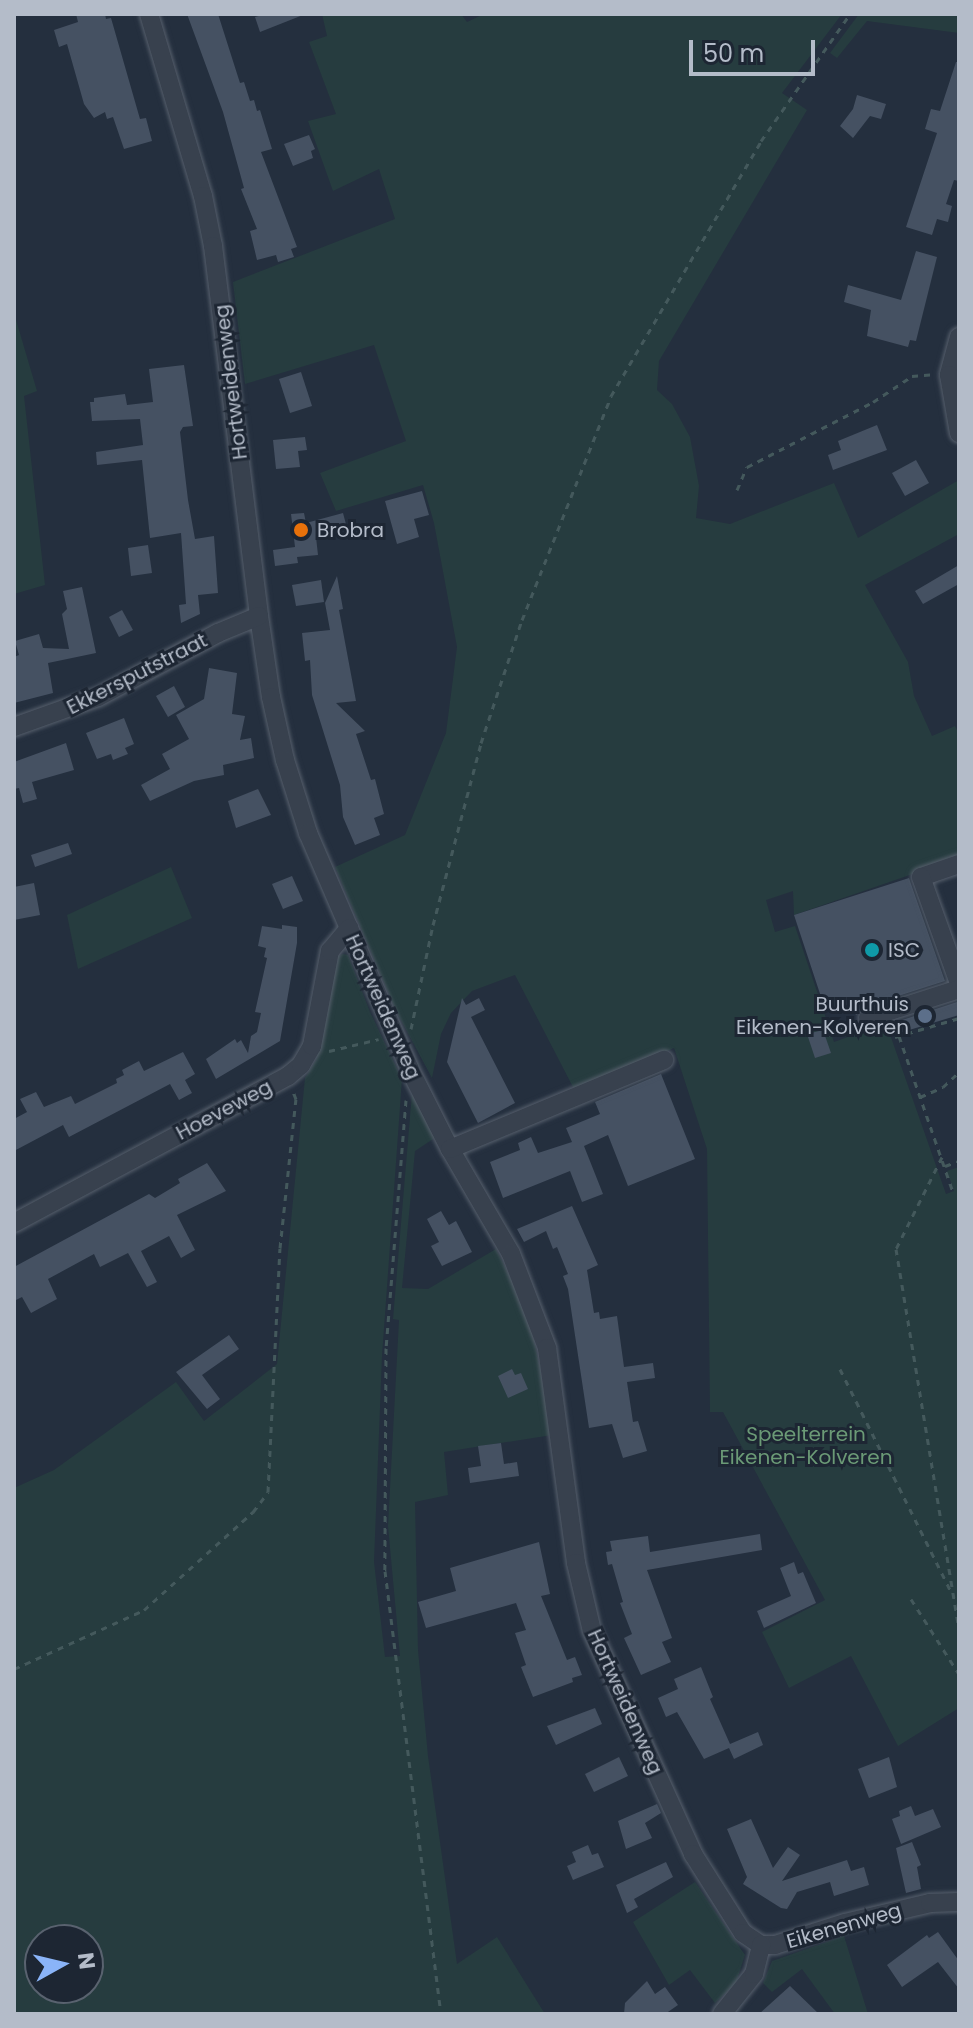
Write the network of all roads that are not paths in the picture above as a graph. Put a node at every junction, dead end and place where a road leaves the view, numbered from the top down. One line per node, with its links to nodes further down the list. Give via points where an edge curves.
1 (149, 14): 4 (street, Hortweidenweg, via 213,246)
2 (959, 337): 3 (street, via 949,375)
3 (959, 433)
4 (259, 616): 5 (street, Ekkersputstraat, via 98,697); 7 (street, Hortweidenweg, via 285,760 308,833)
5 (14, 727)
6 (959, 864): 8 (street, via 921,877)
7 (349, 928): 12 (street, Hortweidenweg); 13 (street, Hoeveweg, via 330,951 312,1046 288,1076)
8 (959, 983)
9 (959, 989): 10 (street)
10 (868, 1018)
11 (664, 1060): 12 (street)
12 (450, 1149): 15 (street, Hortweidenweg, via 511,1254 547,1348 576,1563 592,1631 693,1854 743,1933)
13 (14, 1223)
14 (959, 1902): 15 (street, Eikenenweg, via 930,1903 787,1943)
15 (761, 1945): 16 (street, Eikenenweg, via 754,1974)
16 (722, 2014)

